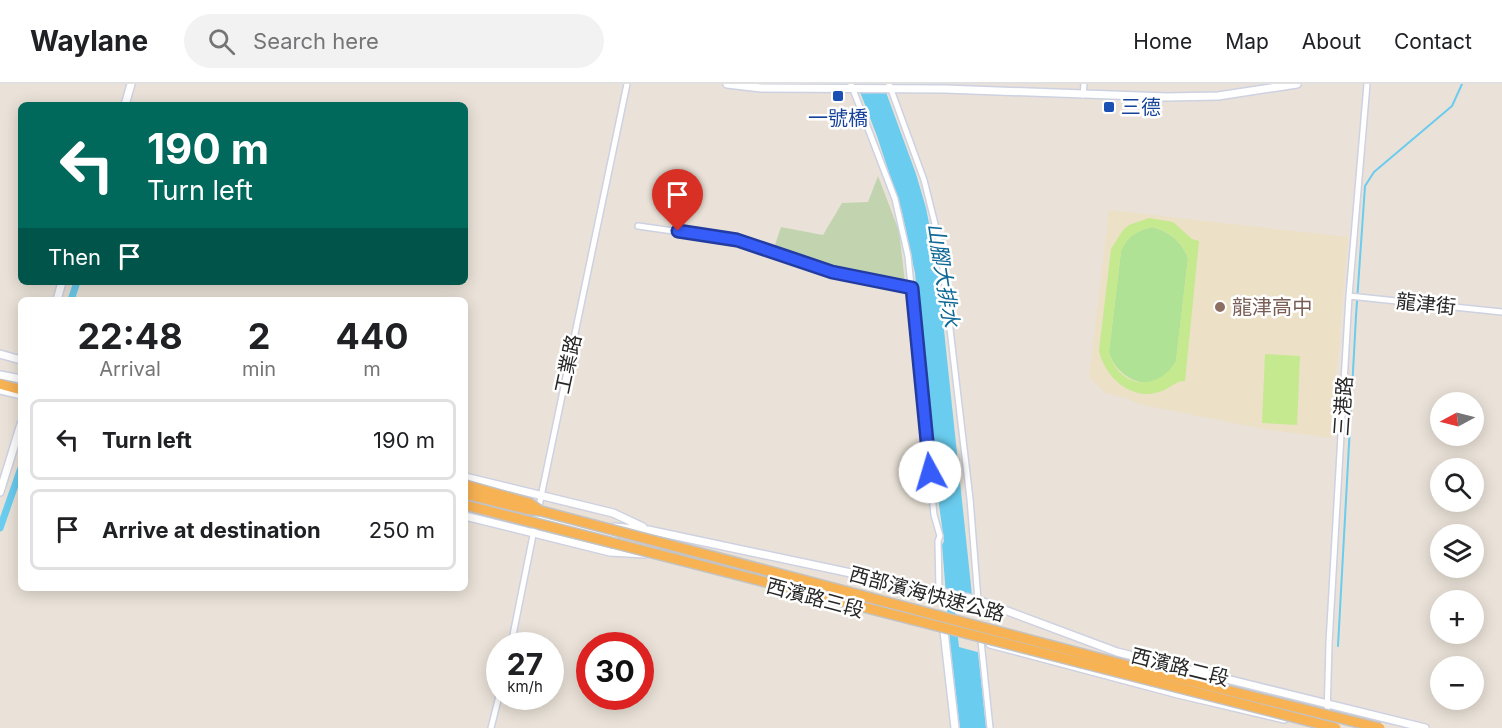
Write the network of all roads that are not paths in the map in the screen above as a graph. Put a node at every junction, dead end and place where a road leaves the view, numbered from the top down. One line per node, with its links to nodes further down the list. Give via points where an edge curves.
1 (131, 84): 10 (street)
2 (627, 84): 28 (street, 工業路)
3 (727, 84): 7 (street, via 761,88)
4 (1084, 84): 9 (street)
5 (1297, 84): 9 (street, via 1218,96)
6 (1367, 84): 13 (street, 三港路)
7 (852, 86): 8 (street); 12 (street, via 895,199)
8 (889, 86): 9 (street); 37 (street, via 924,180 939,244 970,499)
9 (1083, 94)
10 (126, 102)
11 (638, 226): 12 (street, via 737,240 832,272)
12 (912, 288): 36 (street, via 934,515 940,536)
13 (1349, 296): 14 (street, 龍津街); 41 (street, 三港路)
14 (1502, 312)
15 (0, 354): 16 (street)
16 (18, 359)
17 (0, 376): 18 (highway)
18 (18, 380)
19 (0, 384): 20 (highway)
20 (18, 389)
21 (0, 390): 22 (street)
22 (18, 394)
23 (18, 434): 26 (street)
24 (468, 478): 28 (street, 西濱路三段)
25 (468, 486): 30 (highway, bridge, via 529,503)
26 (0, 492)
27 (468, 497): 30 (highway, 西部濱海快速公路, bridge)
28 (540, 497): 30 (street, 工業路); 33 (street, 西濱路三段, via 613,513)
29 (468, 506): 48 (highway, 西部濱海快速公路, bridge)
30 (539, 513): 32 (street, 西濱路三段); 34 (street, 工業路); 49 (highway, 西部濱海快速公路, bridge)
31 (468, 517): 34 (street, 西濱路三段)
32 (574, 524): 33 (street, 西濱路三段); 35 (street, 西濱路三段)
33 (648, 530): 36 (street, 西濱路三段)
34 (532, 532): 35 (street, 西濱路三段, via 610,552); 39 (street, 工業路)
35 (650, 555): 38 (street, 西濱路三段)
36 (939, 591): 37 (street, 西濱路二段)
37 (978, 600): 41 (street, 西濱路二段, via 1117,652)
38 (944, 631): 40 (street, 西濱路三段, bridge); 44 (street)
39 (513, 632)
40 (981, 641): 45 (street); 46 (street, 西濱路二段)
41 (1326, 703): 47 (street, 三港路); 50 (street, 西濱路二段)
42 (496, 710): 43 (street)
43 (491, 728)
44 (955, 728)
45 (990, 728)
46 (1322, 728)
47 (1328, 728)
48 (1336, 728)
49 (1380, 728)
50 (1425, 728)

